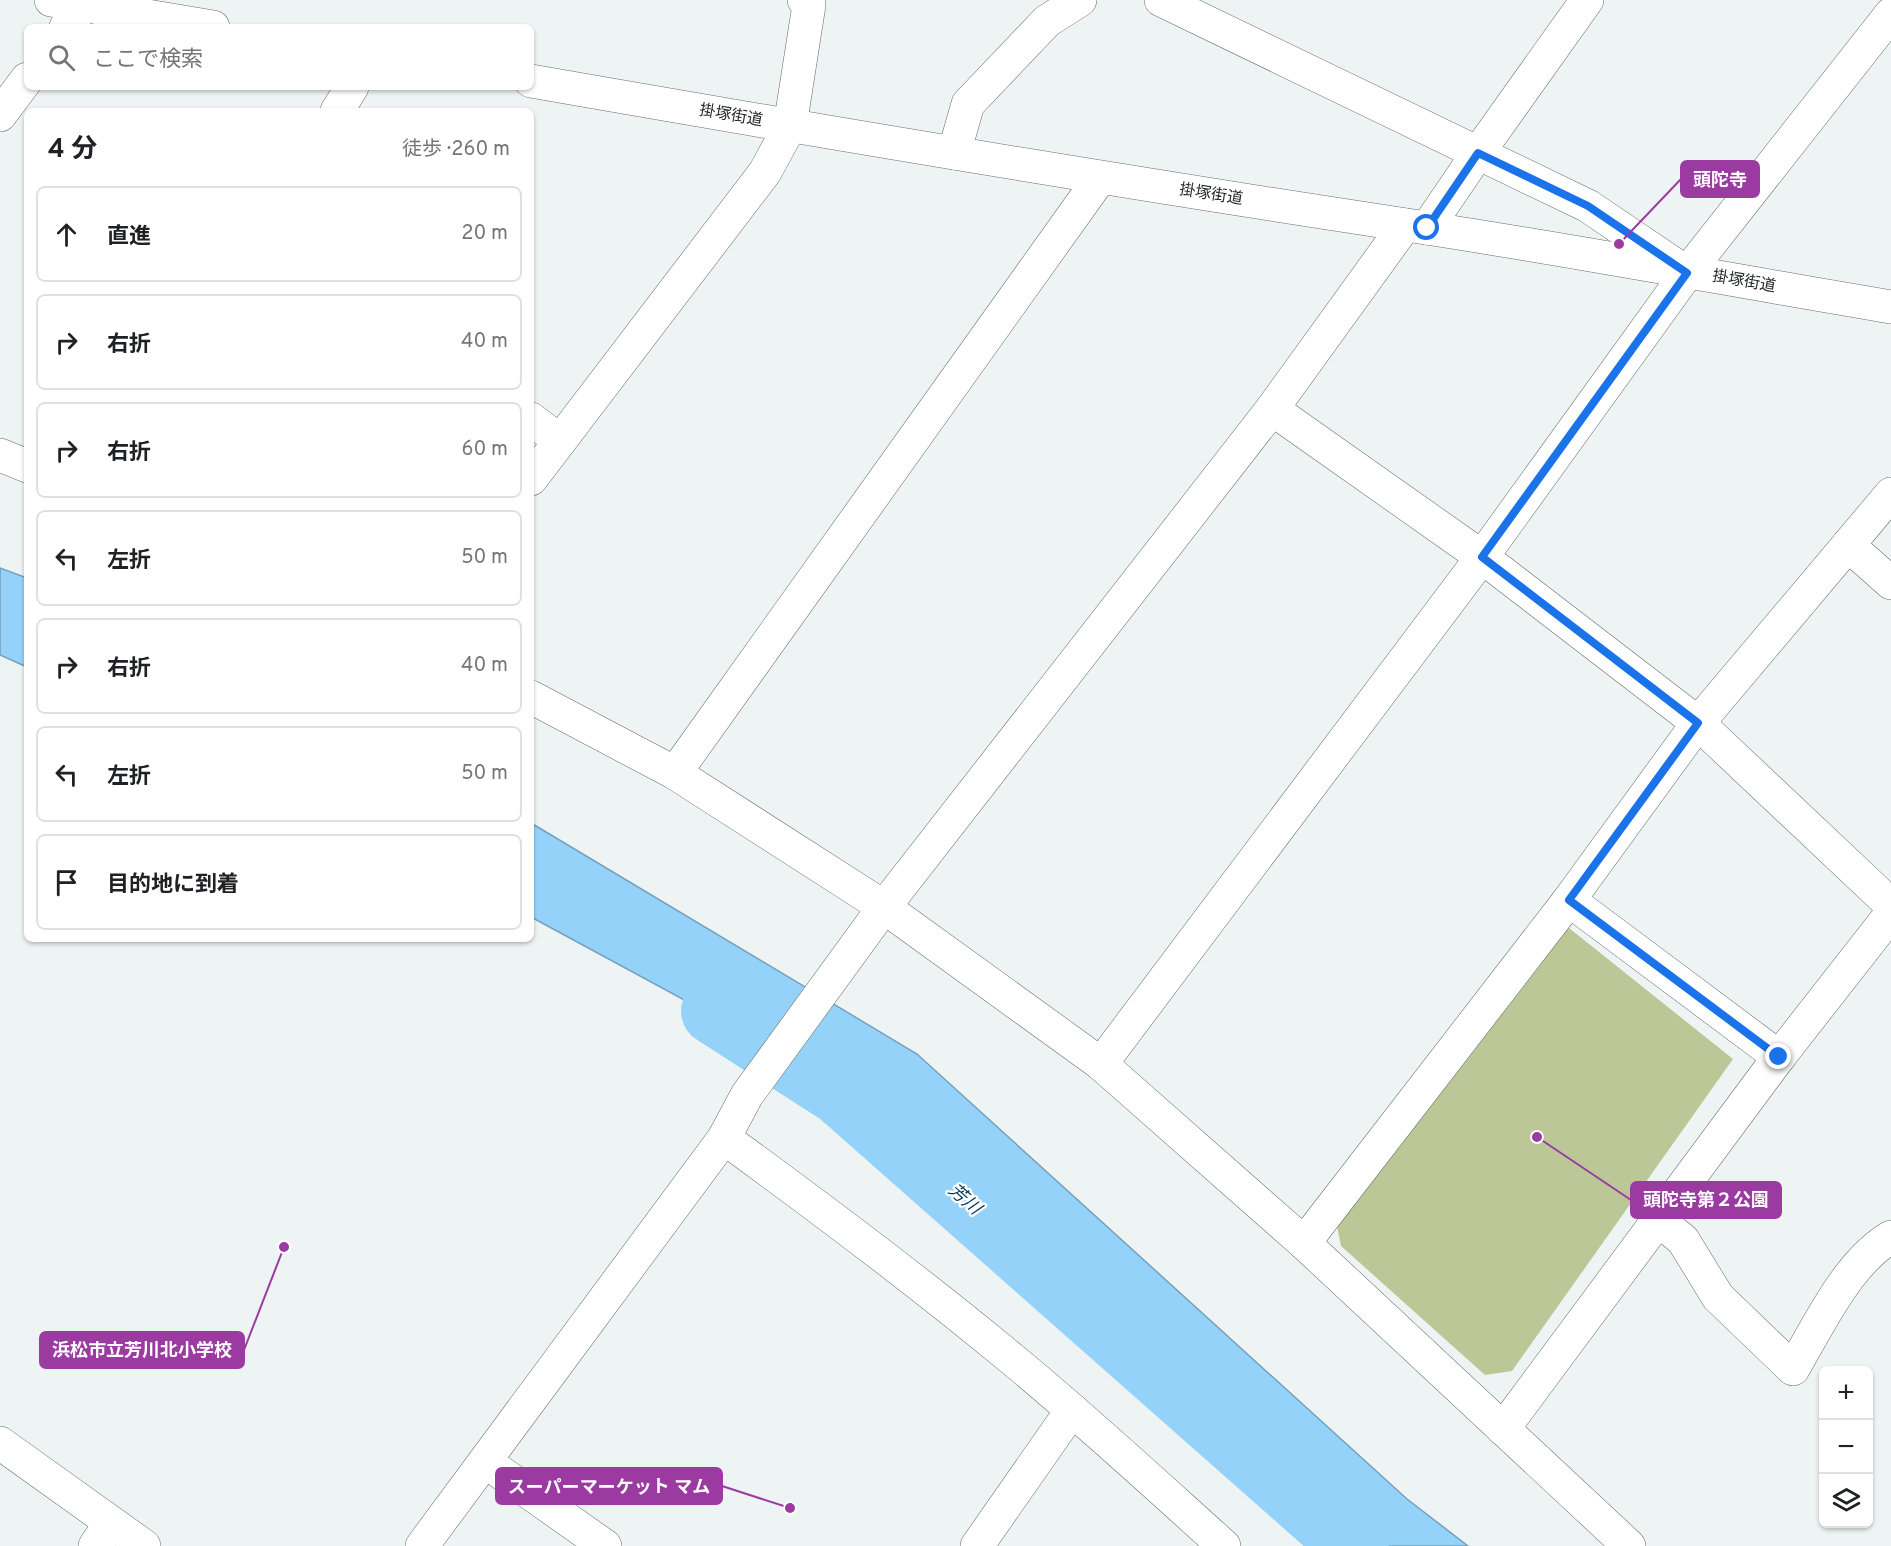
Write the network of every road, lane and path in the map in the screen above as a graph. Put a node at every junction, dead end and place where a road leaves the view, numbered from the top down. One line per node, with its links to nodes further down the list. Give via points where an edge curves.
1 (804, 0): 14 (main road, via 809,5)
2 (1080, 0): 15 (main road, via 1047,21 968,104)
3 (1161, 0): 16 (main road)
4 (1587, 0): 16 (main road)
5 (149, 8): 6 (main road); 8 (main road)
6 (67, 11)
7 (1891, 14): 19 (main road)
8 (203, 24)
9 (534, 82): 14 (main road, 掛塚街道)
10 (24, 83): 13 (main road)
11 (350, 90): 12 (main road)
12 (339, 108)
13 (0, 115)
14 (790, 126): 15 (main road, 掛塚街道); 23 (main road, via 765,172)
15 (954, 153): 17 (main road, 掛塚街道)
16 (1478, 153): 18 (main road); 19 (main road, via 1588,206)
17 (1100, 178): 18 (main road, 掛塚街道); 33 (main road)
18 (1416, 227): 19 (main road, 掛塚街道); 21 (main road)
19 (1687, 273): 20 (main road, 掛塚街道); 29 (main road)
20 (1891, 307)
21 (1272, 409): 29 (main road); 36 (main road)
22 (534, 421): 23 (main road)
23 (560, 441): 26 (main road)
24 (0, 455): 25 (main road)
25 (24, 465)
26 (534, 475)
27 (1891, 494): 28 (main road)
28 (1848, 545): 30 (main road); 32 (main road)
29 (1482, 557): 32 (main road); 39 (main road)
30 (1891, 583)
31 (534, 699): 33 (main road)
32 (1698, 723): 34 (main road); 35 (main road)
33 (675, 773): 36 (main road)
34 (1569, 900): 38 (main road); 43 (main road)
35 (1891, 904)
36 (884, 907): 39 (main road); 40 (main road, via 747,1095)
37 (1891, 914): 38 (main road)
38 (1779, 1057): 41 (main road)
39 (1101, 1065): 43 (main road)
40 (724, 1138): 44 (main road, via 844,1225); 47 (main road)
41 (1658, 1220): 42 (main road, via 1683,1240 1718,1297 1793,1369 1855,1267); 45 (main road)
42 (1891, 1237)
43 (1305, 1243): 45 (main road)
44 (1072, 1410): 52 (main road); 53 (main road)
45 (1503, 1429): 54 (main road)
46 (0, 1443): 48 (main road)
47 (486, 1462): 50 (main road); 51 (main road)
48 (103, 1535): 49 (main road)
49 (144, 1546)
50 (422, 1546)
51 (605, 1546)
52 (977, 1546)
53 (1224, 1546)
54 (1629, 1546)

